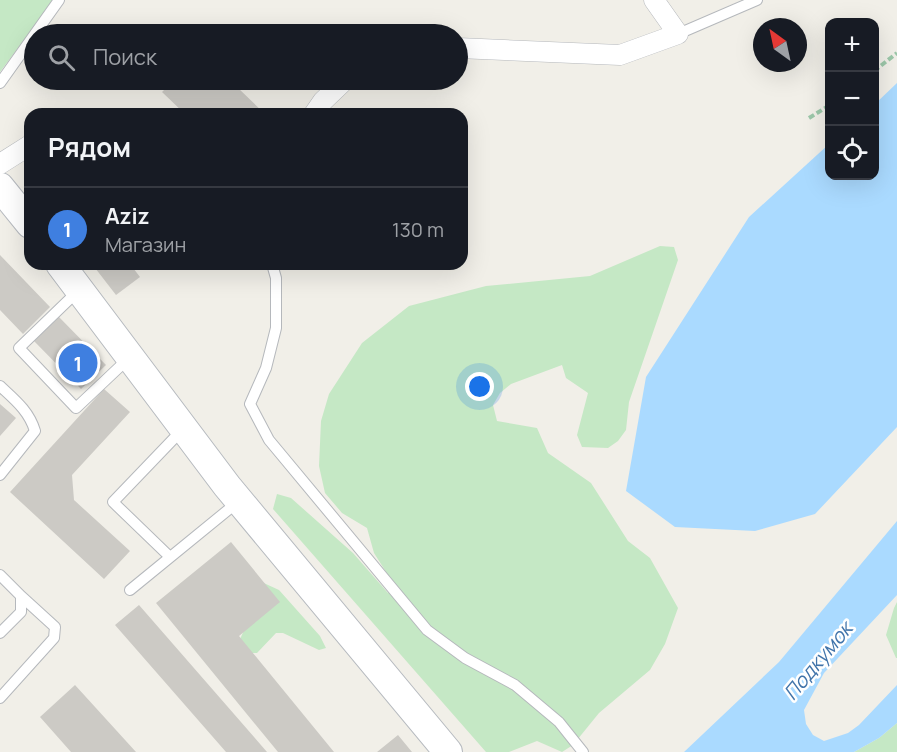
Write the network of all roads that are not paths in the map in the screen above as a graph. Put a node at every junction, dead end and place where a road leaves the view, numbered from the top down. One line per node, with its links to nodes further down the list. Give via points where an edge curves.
1 (58, 0): 4 (lane)
2 (654, 0): 5 (street)
3 (757, 0): 5 (lane)
4 (41, 24)
5 (678, 34): 6 (street, via 620,55)
6 (468, 48)
7 (24, 49): 8 (lane)
8 (0, 83)
9 (335, 90): 10 (street)
10 (318, 108)
11 (24, 149): 12 (street)
12 (0, 164)
13 (0, 187): 14 (street)
14 (24, 216)
15 (65, 270): 17 (street)
16 (274, 270): 30 (lane, via 276,328 266,368 250,404 268,440 427,630 465,658 515,686 559,722)
17 (80, 290): 18 (street); 18 (lane, via 19,348 76,408)
18 (130, 357): 20 (street)
19 (0, 386): 21 (lane, via 22,406 35,431)
20 (184, 429): 22 (street); 23 (lane, via 113,502)
21 (0, 475)
22 (239, 501): 23 (lane); 29 (street)
23 (170, 557): 25 (lane)
24 (0, 575): 26 (lane)
25 (130, 590)
26 (21, 596): 27 (lane, via 21,612); 28 (lane, via 55,627 54,638)
27 (0, 633)
28 (0, 698)
29 (448, 752)
30 (583, 752)

